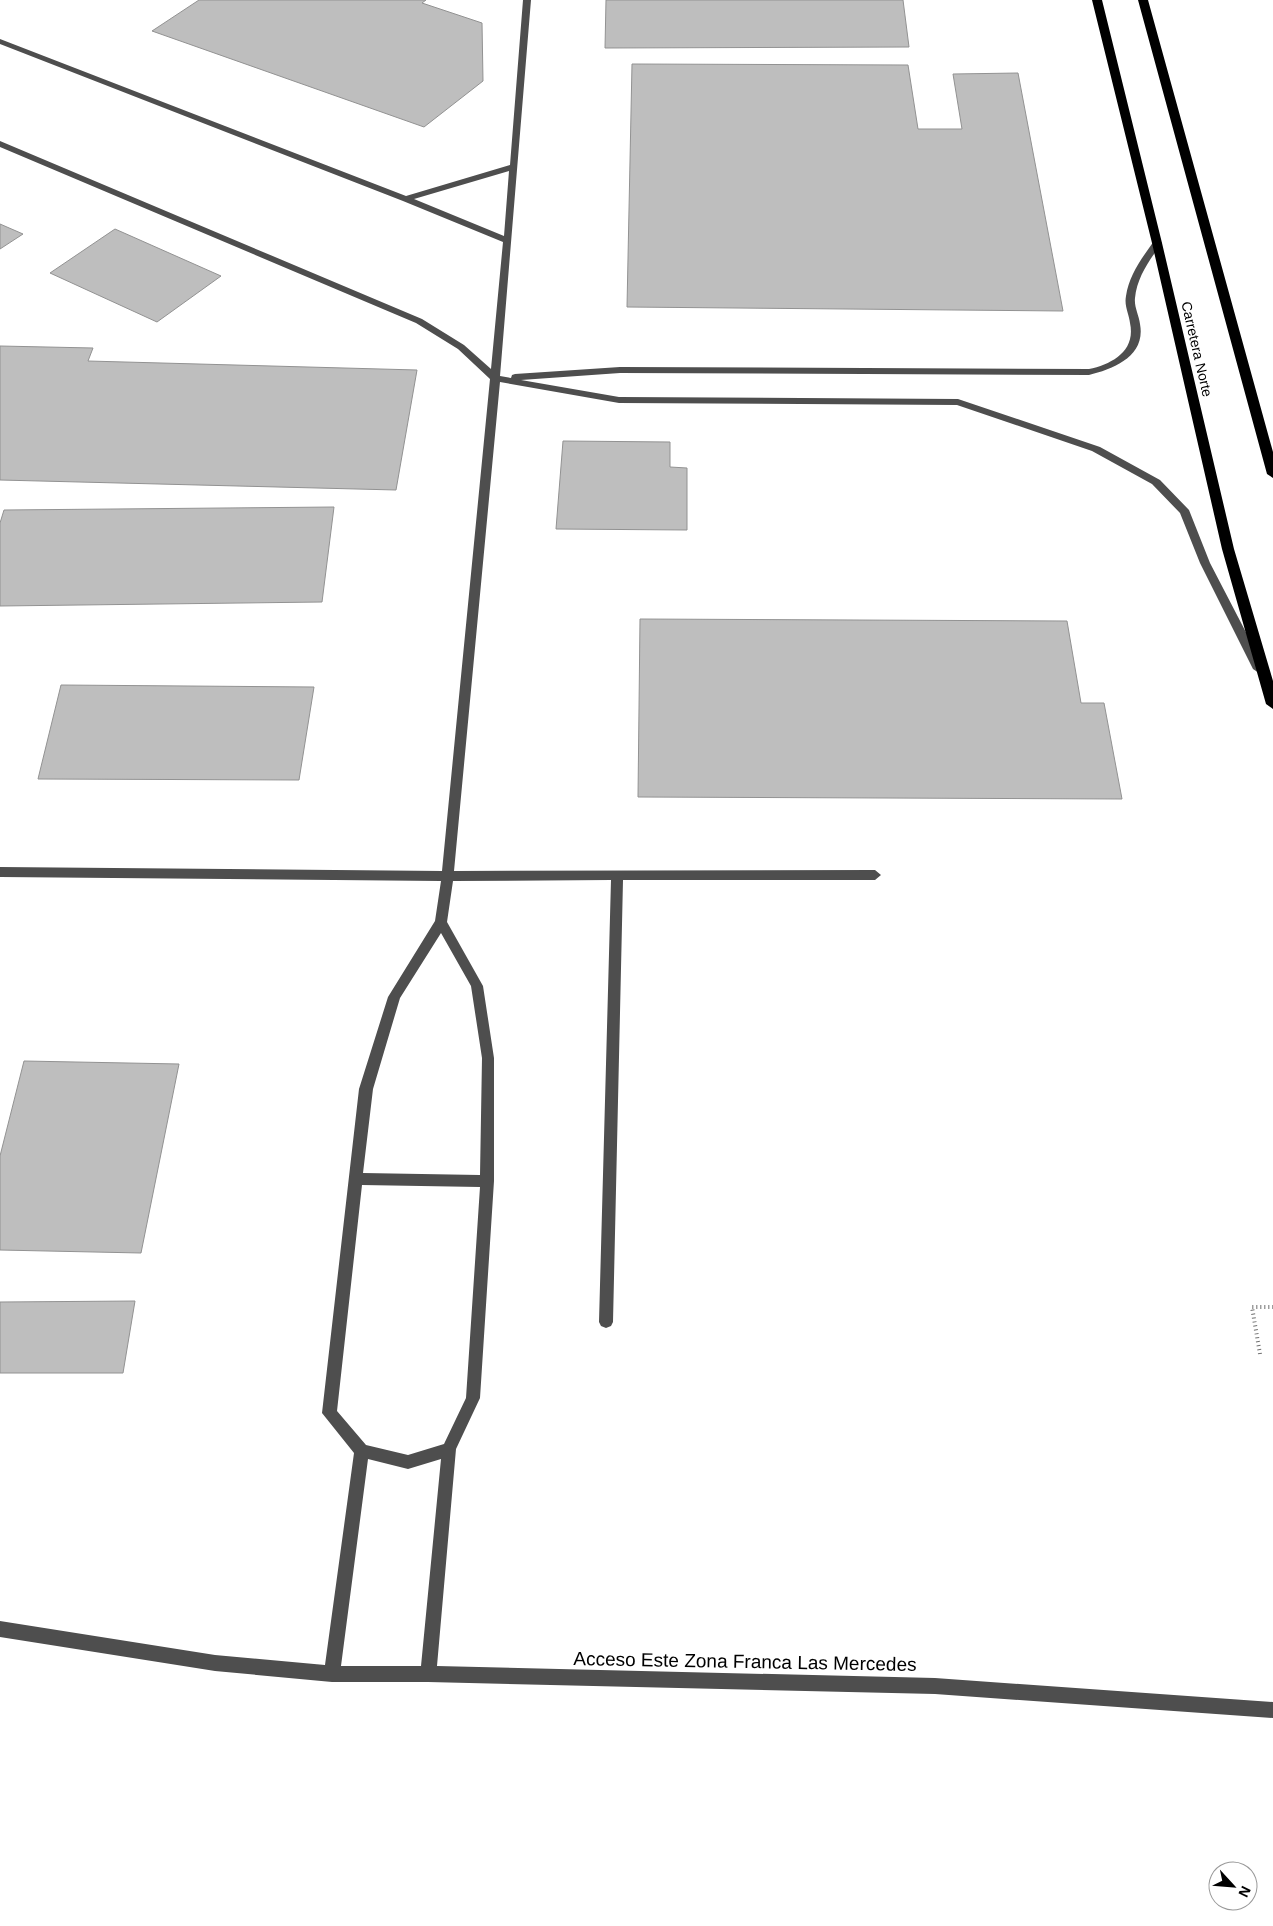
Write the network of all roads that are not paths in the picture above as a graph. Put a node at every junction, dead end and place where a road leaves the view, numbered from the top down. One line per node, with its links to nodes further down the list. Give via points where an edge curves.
1 (526, 0): 6 (street)
2 (1097, 0): 9 (highway, Carretera Norte)
3 (1143, 0): 11 (highway)
4 (0, 41): 7 (street)
5 (0, 144): 10 (street, via 419,321 461,347)
6 (512, 167): 7 (street); 8 (street)
7 (406, 199): 8 (street)
8 (508, 241): 10 (street)
9 (1157, 243): 10 (street, via 1139,269 1130,300 1136,329 1130,351 1111,368 1089,372 620,370); 12 (highway, Carretera Norte, via 1228,549)
10 (495, 378): 12 (street, via 620,400 958,402 1096,449 1156,482 1185,512 1206,564); 16 (street)
11 (1273, 474)
12 (1270, 689): 13 (highway, Carretera Norte)
13 (1273, 704)
14 (0, 872): 16 (street)
15 (875, 875): 17 (street)
16 (448, 876): 17 (street); 18 (street)
17 (617, 876): 21 (street)
18 (441, 922): 19 (street, via 394,997 366,1089); 20 (street, via 477,986 488,1058)
19 (354, 1179): 20 (street); 23 (street, via 329,1413)
20 (487, 1181): 22 (street, via 473,1398)
21 (606, 1322)
22 (450, 1449): 23 (street, via 408,1462); 26 (street)
23 (362, 1451): 25 (street)
24 (0, 1628): 25 (street, Acceso Este Zona Franca Las Mercedes, via 215,1662)
25 (332, 1674): 26 (street, Acceso Este Zona Franca Las Mercedes)
26 (428, 1674): 27 (street, Acceso Este Zona Franca Las Mercedes, via 935,1686)
27 (1273, 1710)

